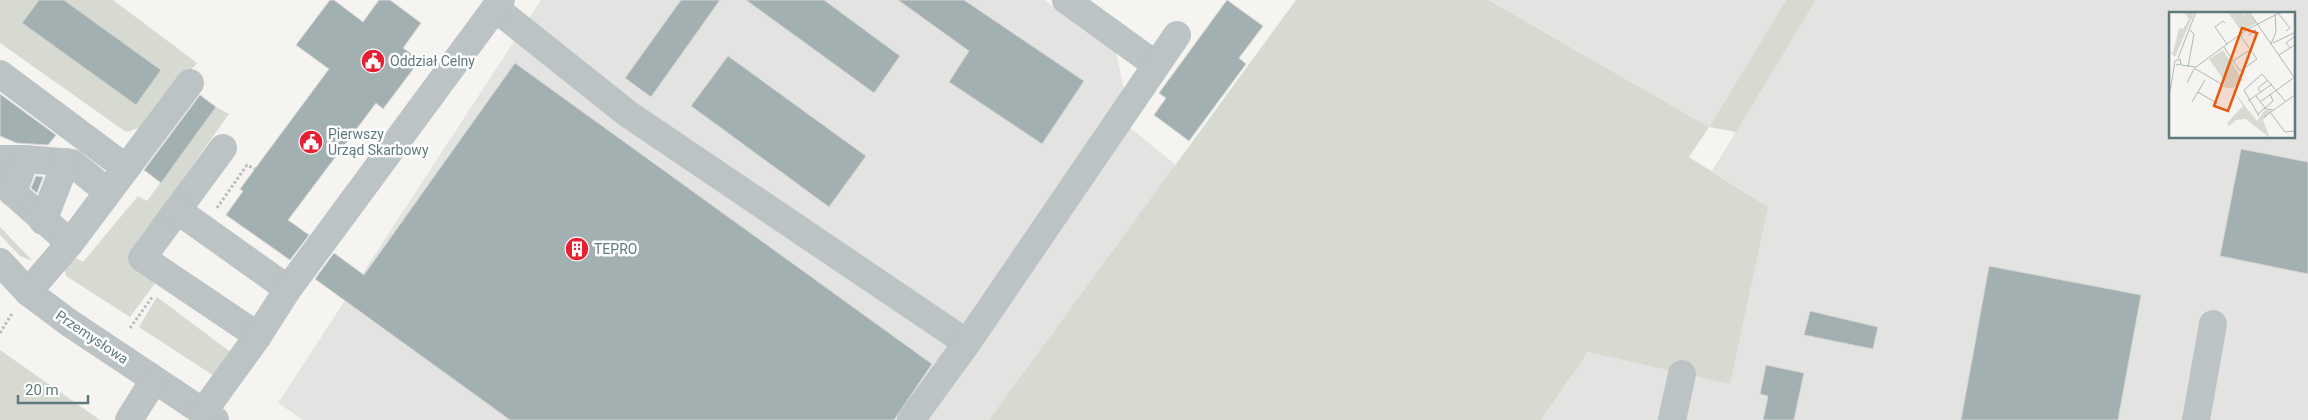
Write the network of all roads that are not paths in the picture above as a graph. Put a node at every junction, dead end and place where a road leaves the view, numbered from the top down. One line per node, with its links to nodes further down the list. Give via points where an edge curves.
1 (1066, 0): 4 (street)
2 (498, 4): 15 (street); 19 (street, via 628,114)
3 (1177, 35): 4 (street)
4 (1156, 65): 19 (street)
5 (0, 74): 9 (street)
6 (190, 83): 9 (street)
7 (224, 148): 12 (street)
8 (45, 157): 10 (street); 11 (street); 11 (street)
9 (126, 168): 10 (street)
10 (108, 192): 13 (street)
11 (21, 200): 13 (street)
12 (177, 210): 15 (street); 18 (street, via 142,258)
13 (70, 243): 16 (street)
14 (0, 262): 16 (street, Przemysłowa)
15 (288, 289): 18 (street)
16 (21, 301): 21 (street, Przemysłowa, via 68,322)
17 (2213, 324): 26 (street)
18 (258, 336): 22 (street)
19 (968, 343): 24 (street)
20 (1682, 374): 25 (street)
21 (154, 380): 22 (street, Przemysłowa); 23 (street)
22 (209, 416)
23 (128, 420)
24 (911, 420)
25 (1672, 420)
26 (2196, 420)

